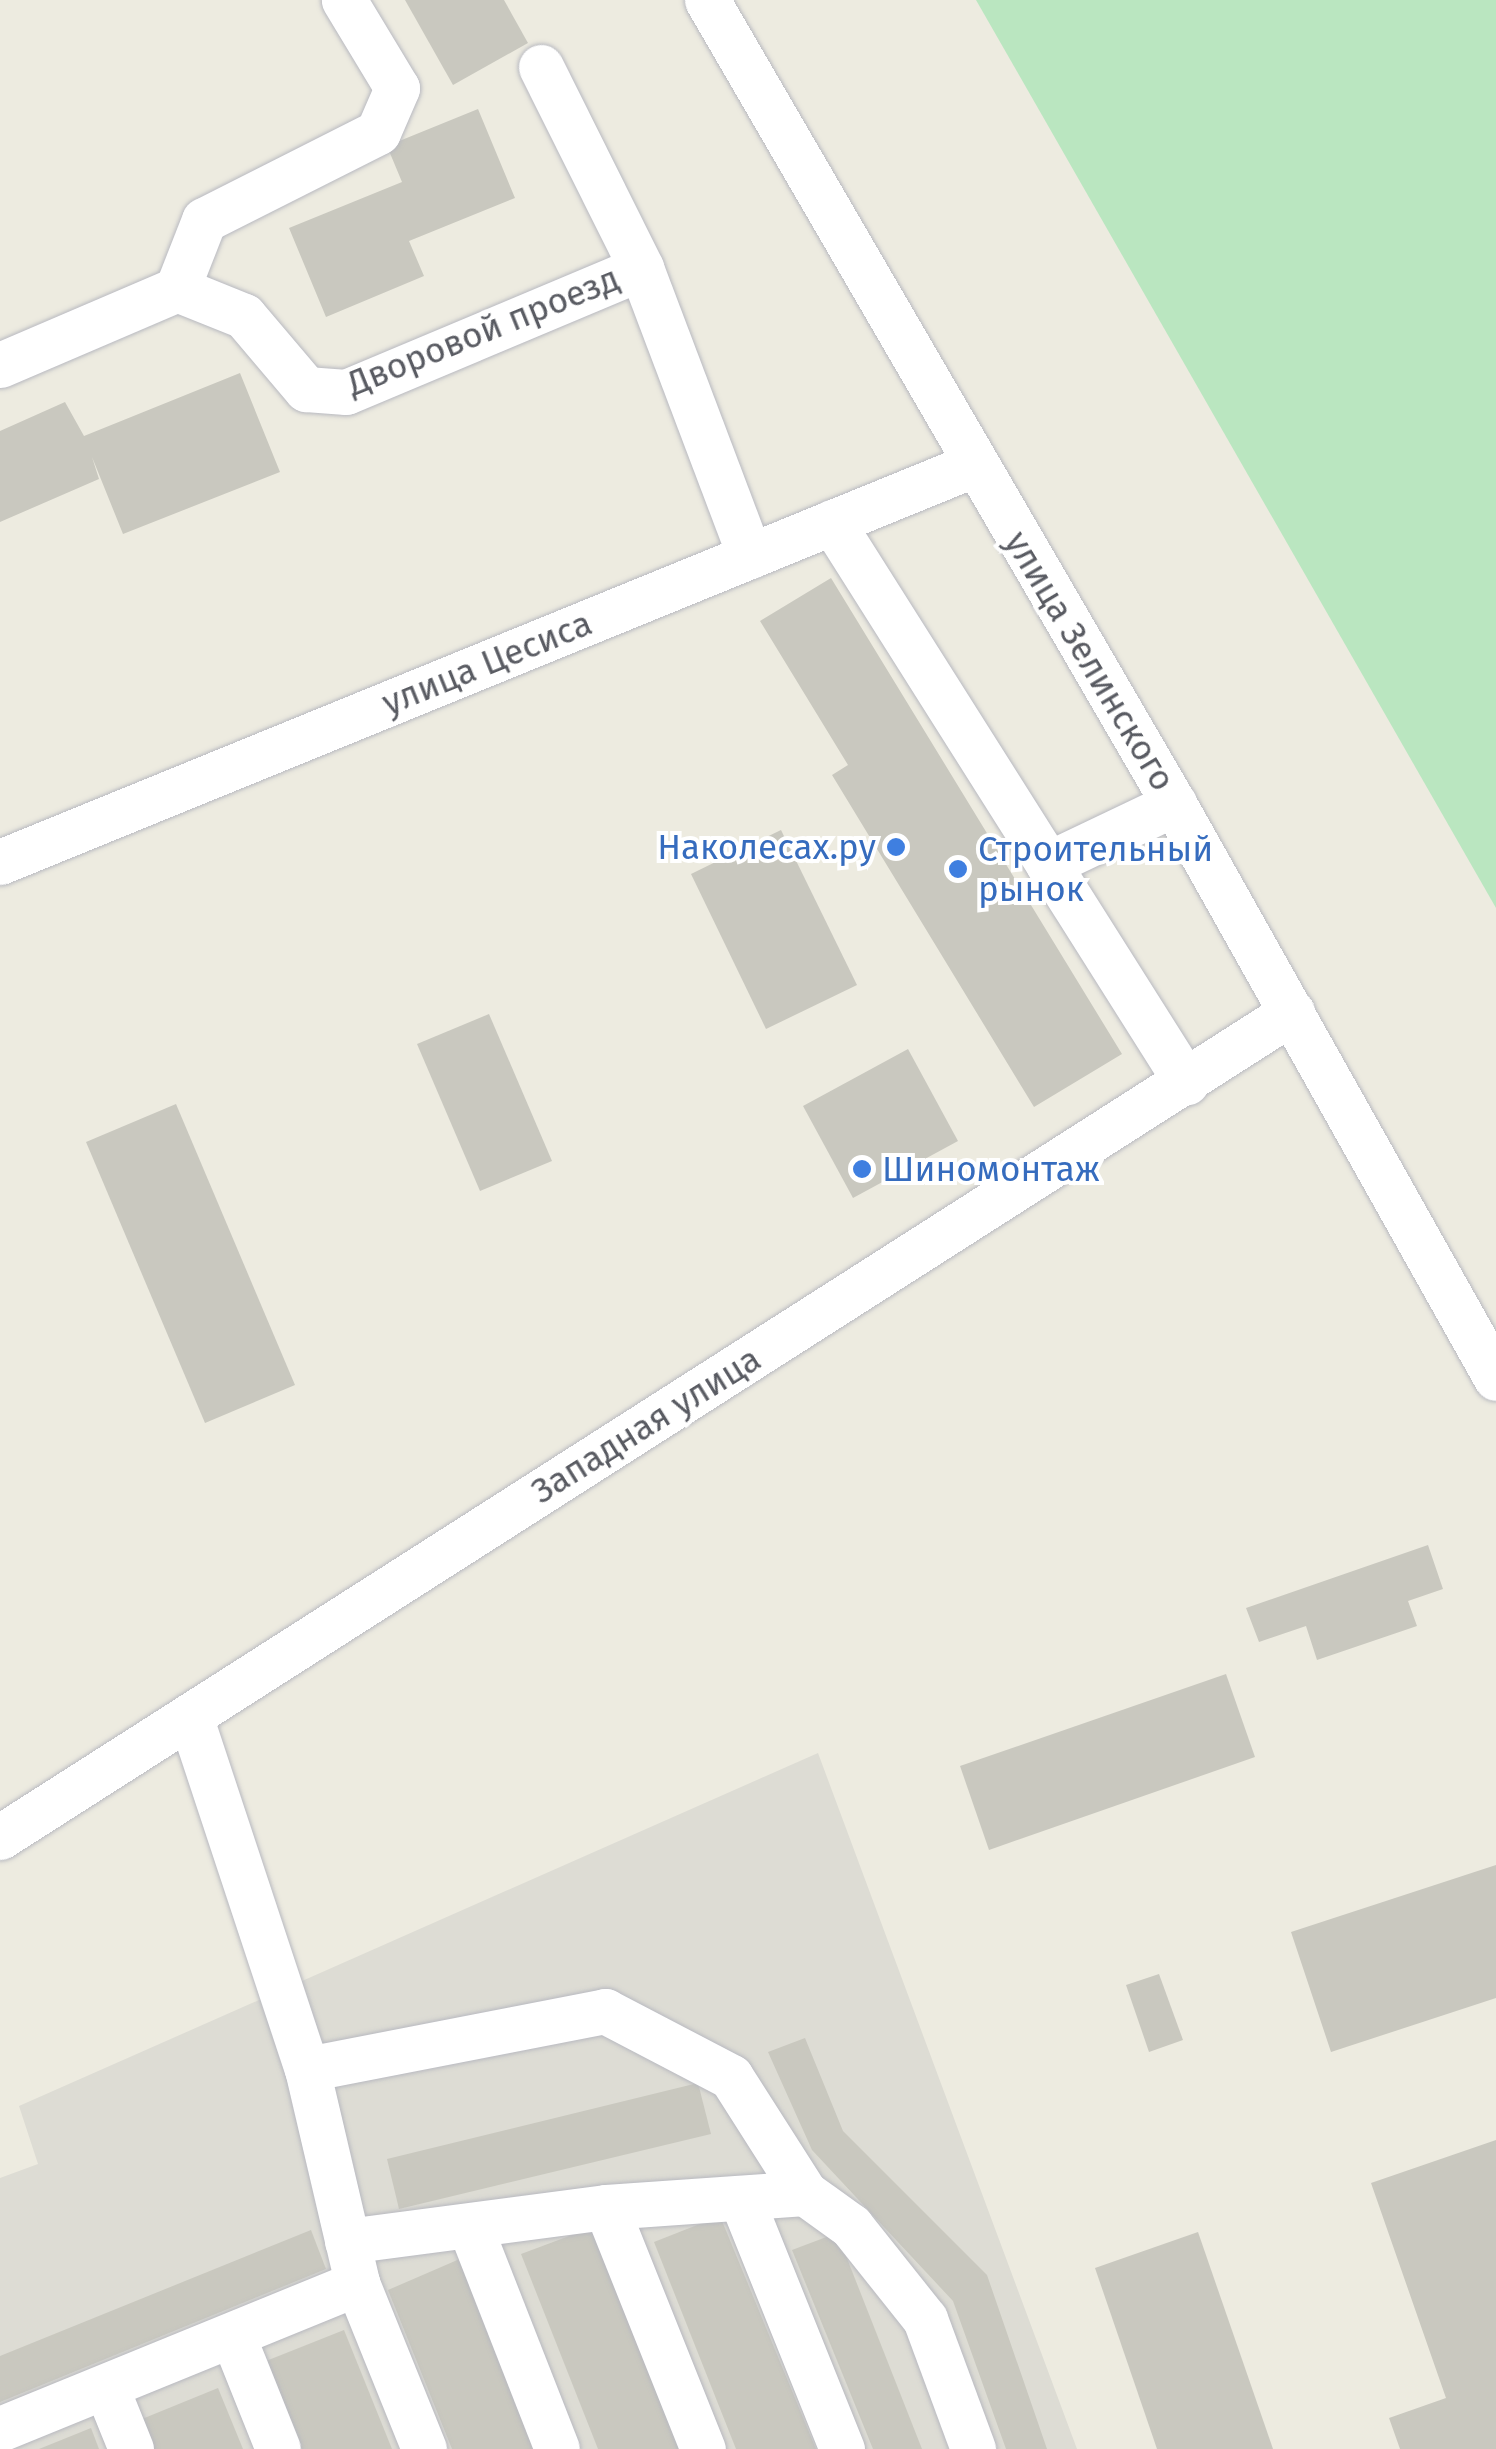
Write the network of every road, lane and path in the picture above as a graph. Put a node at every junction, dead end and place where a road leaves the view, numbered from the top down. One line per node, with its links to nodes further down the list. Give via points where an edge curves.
1 (344, 0): 5 (street, via 396,88 378,132 204,220)
2 (708, 0): 7 (street, улица Зелинского)
3 (541, 67): 4 (street)
4 (641, 268): 5 (street, Дворовой проезд, via 346,392 306,389 244,316); 9 (street, Дворовой проезд)
5 (176, 289): 6 (street)
6 (0, 365)
7 (974, 465): 8 (street, улица Цесиса); 10 (street, улица Зелинского)
8 (832, 522): 9 (street, улица Цесиса); 12 (street)
9 (750, 556): 11 (street, улица Цесиса)
10 (1174, 804): 12 (street); 13 (street, улица Зелинского)
11 (0, 862)
12 (1048, 864): 14 (street)
13 (1292, 1012): 14 (street, Западная улица); 15 (street, улица Зелинского)
14 (1186, 1082): 16 (street, Западная улица)
15 (1496, 1378)
16 (190, 1716): 17 (street, Западная улица); 18 (street)
17 (0, 1837)
18 (306, 2069): 19 (street, via 604,2011 731,2076); 23 (street)
19 (805, 2194): 20 (street); 33 (street, via 851,2226 926,2318)
20 (741, 2198): 21 (street); 32 (street)
21 (606, 2207): 22 (street); 31 (street)
22 (470, 2227): 23 (street); 30 (street)
23 (352, 2262): 24 (street); 29 (street)
24 (234, 2339): 25 (street); 28 (street)
25 (106, 2387): 26 (street); 27 (street)
26 (0, 2429)
27 (131, 2449)
28 (278, 2449)
29 (424, 2449)
30 (557, 2449)
31 (703, 2449)
32 (842, 2449)
33 (973, 2449)

